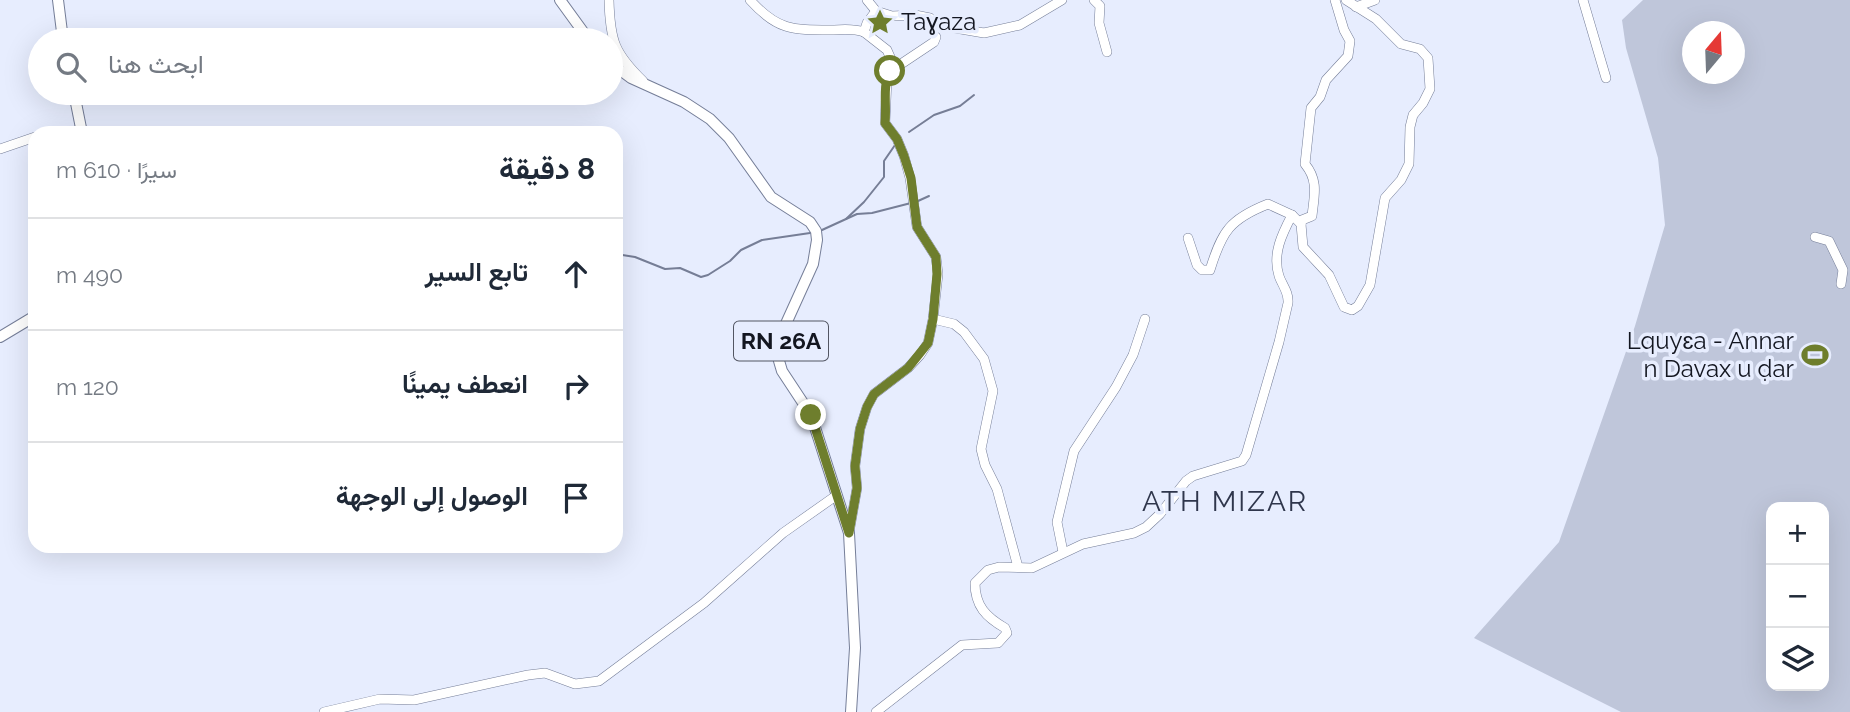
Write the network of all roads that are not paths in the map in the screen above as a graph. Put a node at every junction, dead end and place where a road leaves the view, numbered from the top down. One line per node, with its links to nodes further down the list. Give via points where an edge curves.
1 (58, 0): 14 (main road)
2 (560, 0): 15 (main road)
3 (609, 0): 16 (street)
4 (750, 0): 17 (street, via 786,28)
5 (867, 0): 13 (street)
6 (1062, 0): 13 (street, via 1020,25 984,33 949,27 930,18)
7 (1094, 0): 19 (street, via 1100,6 1099,23)
8 (1335, 0): 30 (street, via 1350,41 1348,56 1326,80 1311,108 1305,164 1313,174 1314,194 1311,216)
9 (1346, 0): 12 (street)
10 (1375, 0): 12 (street)
11 (1583, 0): 23 (street)
12 (1356, 7): 30 (street, via 1401,44 1420,49 1428,58 1430,89 1413,115 1409,164 1385,198 1370,285 1352,310 1344,307 1329,275 1303,247)
13 (876, 11): 17 (street)
14 (62, 28)
15 (580, 28)
16 (611, 28)
17 (864, 32): 21 (street, via 887,50)
18 (936, 37): 21 (street)
19 (1107, 52)
20 (623, 59): 24 (street)
21 (895, 68): 34 (street, via 887,78 885,123 897,139 911,178 917,227 936,257)
22 (623, 72): 24 (main road, RN 26A)
23 (1606, 78)
24 (649, 88): 38 (main road, RN 26A, via 710,119 771,197 810,222 816,231 813,264 777,354 782,371 811,415)
25 (76, 105): 26 (main road)
26 (81, 126)
27 (28, 139): 28 (street)
28 (0, 149)
29 (1292, 215): 30 (street); 32 (street, via 1268,204 1245,213 1224,233 1210,270 1197,265); 40 (street, via 1278,249 1279,274 1288,303 1246,456 1234,466 1193,476 1146,527)
30 (1301, 224)
31 (1815, 237): 33 (street, via 1829,241 1843,270)
32 (1188, 239)
33 (1841, 284)
34 (933, 319): 39 (street, via 920,355 874,394 867,407 860,429); 41 (street, via 954,324 984,359 993,391 981,449)
35 (1145, 319): 40 (street, via 1116,387 1074,451 1057,522)
36 (28, 320): 37 (main road)
37 (0, 337)
38 (837, 495): 39 (main road, RN 26A); 42 (street, via 599,681 575,684 545,673 528,674 414,700 380,699)
39 (849, 533): 43 (main road, RN 26A, via 855,648)
40 (1063, 552): 41 (street, via 1032,568)
41 (1018, 567): 44 (street, via 988,570 975,583 981,610 1005,628 1002,640 962,645)
42 (324, 712)
43 (851, 712)
44 (876, 712)

